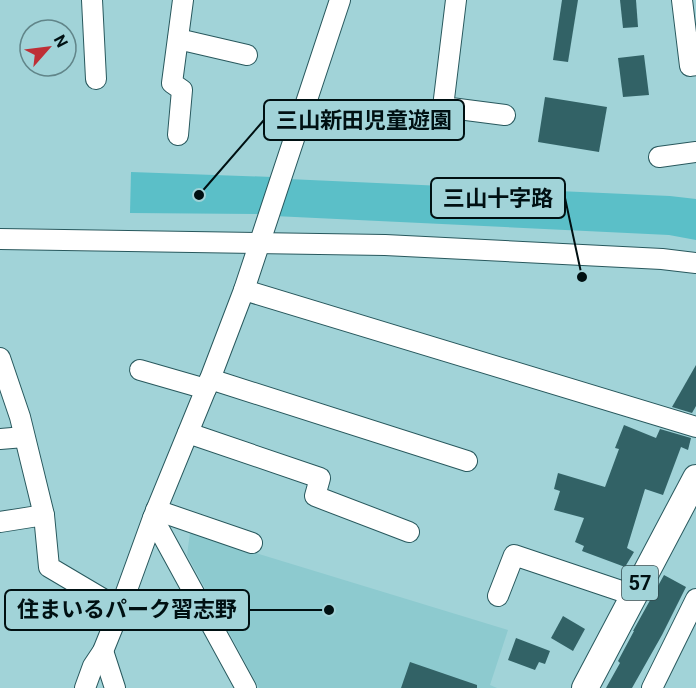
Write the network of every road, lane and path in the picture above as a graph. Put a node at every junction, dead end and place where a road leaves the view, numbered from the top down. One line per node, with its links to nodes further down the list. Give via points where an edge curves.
1 (92, 0): 9 (street)
2 (183, 0): 6 (street)
3 (340, 0): 15 (street)
4 (456, 0): 10 (street, via 443,108)
5 (682, 0): 8 (street, via 690,66)
6 (178, 39): 7 (street); 11 (street, via 172,83 182,90)
7 (247, 55)
8 (696, 65)
9 (96, 79)
10 (505, 116)
11 (178, 135)
12 (696, 152): 13 (street)
13 (659, 157)
14 (0, 239): 15 (street)
15 (260, 243): 16 (street, via 502,250); 17 (street)
16 (696, 263)
17 (244, 290): 20 (street); 21 (street)
18 (0, 358): 23 (street)
19 (140, 370): 20 (street)
20 (208, 384): 22 (street); 25 (street)
21 (696, 427)
22 (188, 433): 27 (street); 30 (street, via 320,478 315,496)
23 (24, 437): 24 (street); 28 (street)
24 (0, 439)
25 (467, 461)
26 (696, 478): 32 (main road, 57)
27 (155, 514): 31 (street); 35 (street); 39 (street)
28 (44, 515): 29 (street); 35 (street, via 49,567)
29 (0, 522)
30 (409, 531)
31 (252, 543)
32 (633, 595): 33 (street, via 514,555); 40 (main road, 57)
33 (498, 596)
34 (696, 599): 41 (street)
35 (120, 609): 36 (street)
36 (103, 651): 37 (street); 38 (street)
37 (85, 688)
38 (115, 688)
39 (246, 688)
40 (585, 688)
41 (652, 688)

